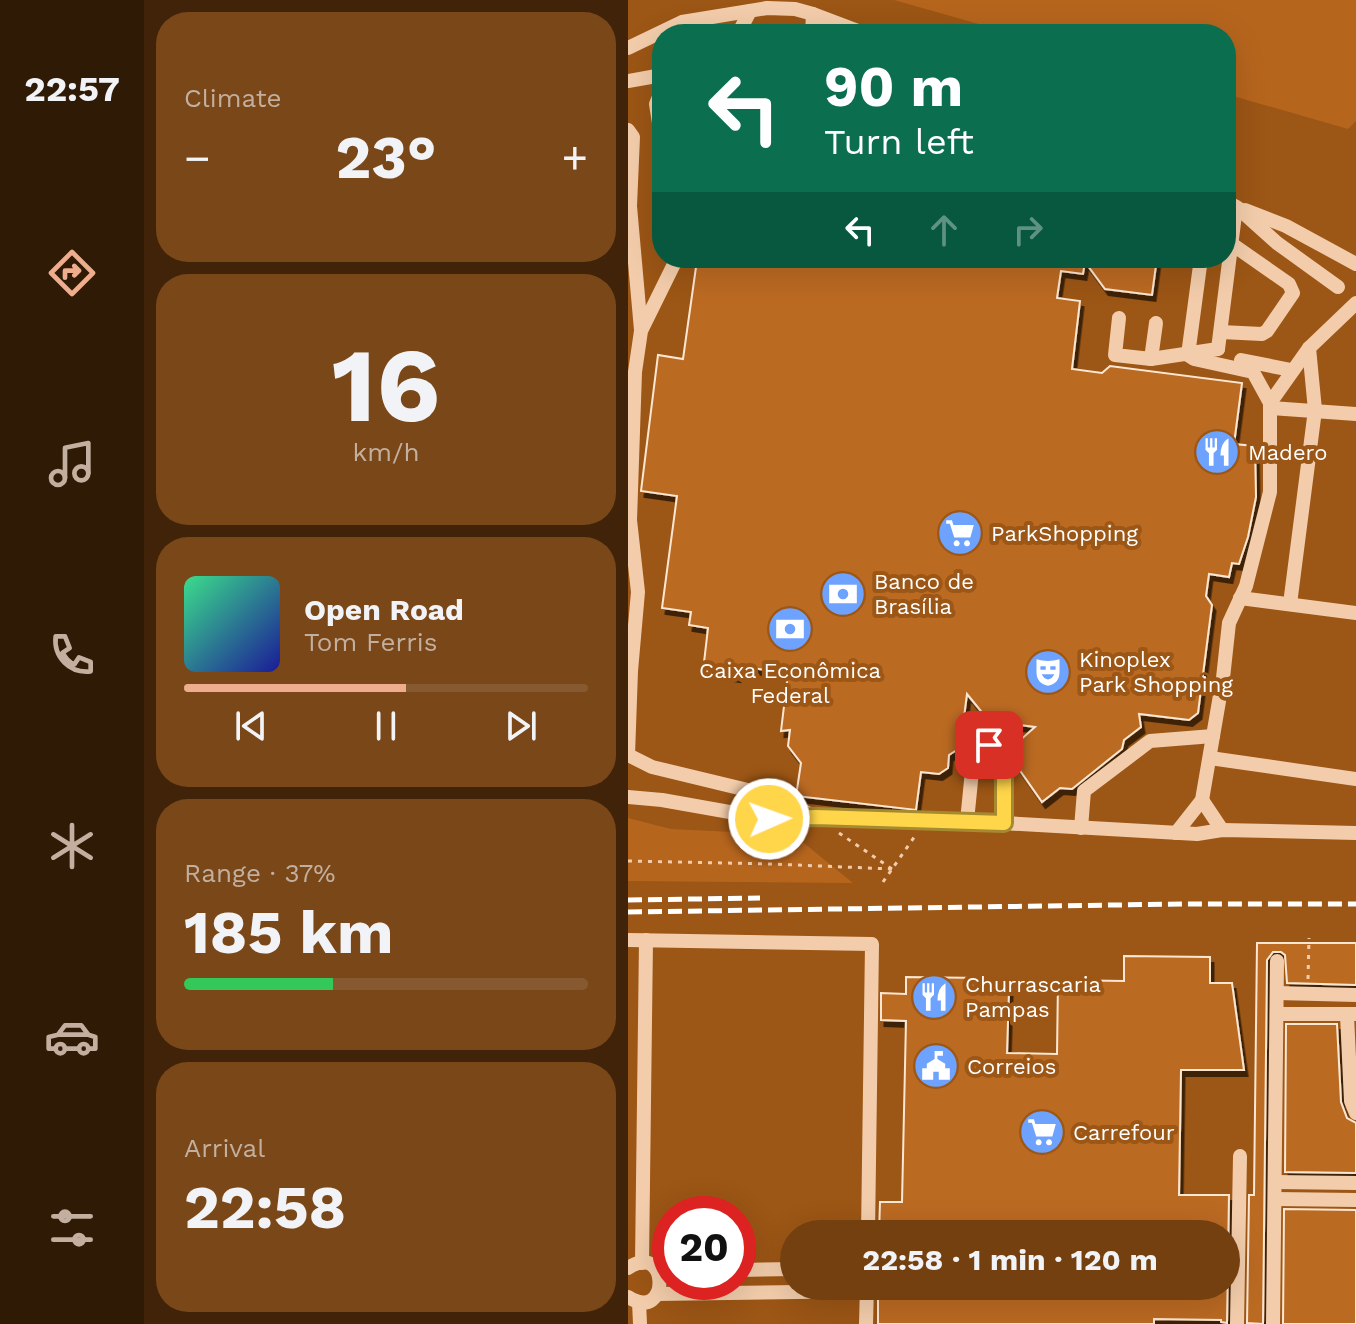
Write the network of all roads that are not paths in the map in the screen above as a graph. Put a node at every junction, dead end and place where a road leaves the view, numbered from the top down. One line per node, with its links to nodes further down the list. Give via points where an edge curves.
1 (750, 11): 2 (street, via 795,9); 3 (street); 4 (street)
2 (813, 14): 5 (street); 6 (street)
3 (697, 24)
4 (743, 24)
5 (812, 24)
6 (840, 24)
7 (652, 39): 8 (street)
8 (628, 48)
9 (652, 77): 10 (street)
10 (628, 81)
11 (628, 130): 12 (street, via 633,137)
12 (630, 168): 13 (street)
13 (629, 206): 17 (street)
14 (1236, 206): 18 (street)
15 (1236, 208): 22 (street)
16 (1236, 247): 27 (street, via 1289,284 1292,297 1262,334)
17 (631, 249): 26 (street)
18 (1356, 264)
19 (672, 268): 26 (street)
20 (1200, 268): 30 (street)
21 (1227, 268): 27 (street)
22 (1338, 287)
23 (1356, 303): 28 (street)
24 (1119, 318): 31 (street, via 1113,353)
25 (1156, 323): 31 (street)
26 (641, 331): 40 (street, via 630,520 638,592)
27 (1221, 332): 29 (street)
28 (1309, 348): 33 (street); 35 (street)
29 (1218, 349): 30 (street); 32 (street)
30 (1188, 355): 31 (street); 32 (street)
31 (1151, 359)
32 (1254, 368): 33 (street); 34 (street)
33 (1291, 370): 34 (street)
34 (1270, 406): 35 (street); 37 (street, via 1270,492)
35 (1315, 410): 36 (street); 38 (street)
36 (1356, 414)
37 (1240, 598): 38 (street); 41 (street, via 1229,623)
38 (1290, 604): 39 (street)
39 (1356, 613)
40 (632, 625): 42 (street)
41 (1213, 736): 43 (street); 52 (street, via 1147,743 1084,791)
42 (628, 755): 45 (street, via 652,767)
43 (1210, 758): 44 (street); 47 (street)
44 (1356, 779)
45 (774, 794): 48 (street); 51 (street)
46 (628, 797): 51 (street)
47 (1202, 800): 53 (street); 54 (street)
48 (816, 817): 49 (street); 51 (street)
49 (967, 821): 50 (street); 50 (street, via 974,751 989,745 1004,762)
50 (1004, 823): 52 (street)
51 (770, 826)
52 (1081, 828): 54 (street)
53 (1222, 830): 54 (street); 55 (street)
54 (1176, 833)
55 (1356, 833)
56 (628, 940): 57 (street)
57 (646, 940): 69 (street, via 872,944); 70 (street)
58 (1277, 961): 59 (street)
59 (1277, 993): 60 (street); 61 (street)
60 (1356, 995)
61 (1277, 1014): 62 (street); 65 (street)
62 (1352, 1014): 63 (street, via 1351,1101)
63 (1356, 1113)
64 (1240, 1156): 80 (street)
65 (1275, 1182): 66 (street); 67 (street)
66 (1356, 1183)
67 (1275, 1199): 68 (street); 81 (street)
68 (1356, 1200)
69 (868, 1220)
70 (634, 1245): 71 (street)
71 (635, 1266)
72 (780, 1269): 73 (street)
73 (756, 1270)
74 (780, 1291): 75 (street)
75 (756, 1292)
76 (634, 1300): 78 (street)
77 (867, 1300): 79 (street)
78 (640, 1324)
79 (866, 1324)
80 (1237, 1324)
81 (1273, 1324)

